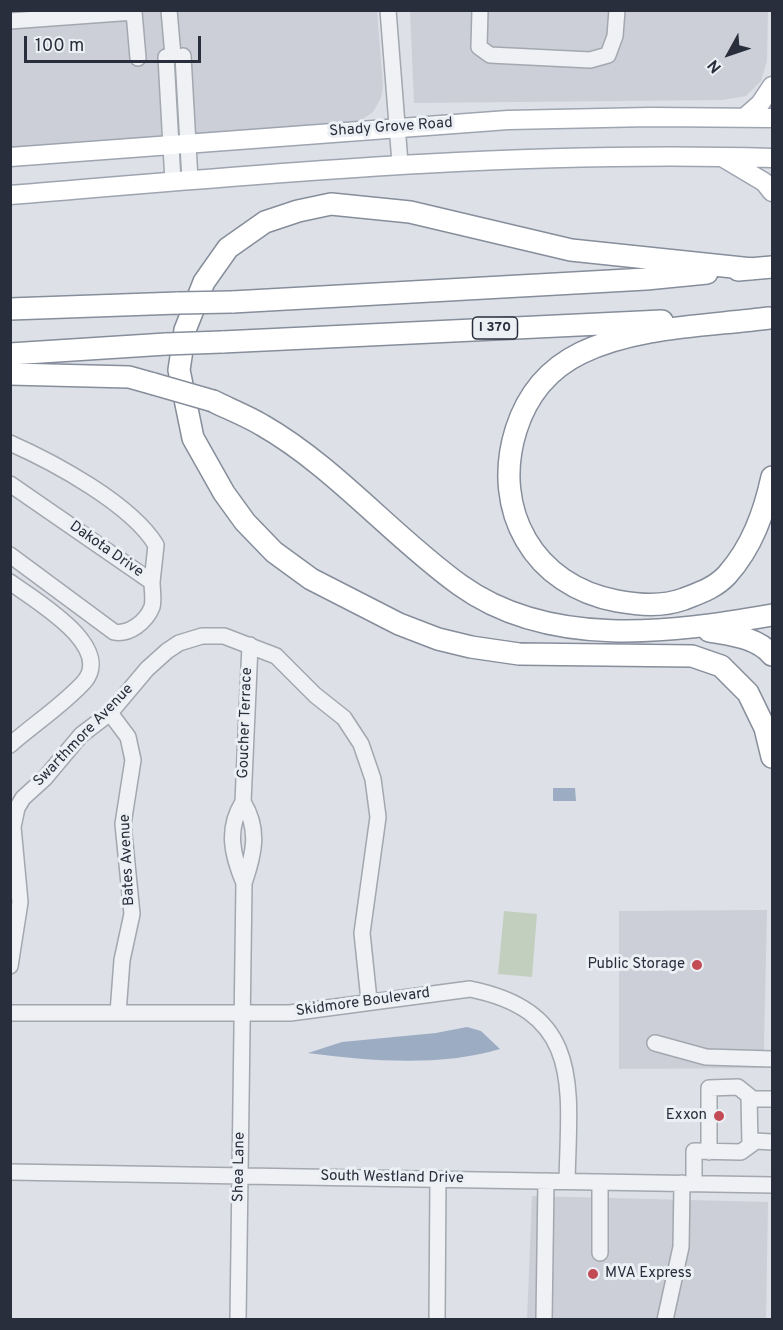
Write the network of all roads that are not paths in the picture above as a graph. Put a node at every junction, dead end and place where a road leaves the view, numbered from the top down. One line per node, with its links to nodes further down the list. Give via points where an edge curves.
1 (168, 10): 11 (street)
2 (388, 10): 10 (street)
3 (480, 10): 4 (street, via 479,47 490,55 590,60 608,55 615,36)
4 (617, 10)
5 (16, 17): 6 (street, via 134,12)
6 (138, 58)
7 (772, 86): 8 (main road)
8 (744, 118): 9 (main road, Shady Grove Road); 10 (main road, Shady Grove Road, via 532,119)
9 (772, 118)
10 (396, 127): 11 (main road, Shady Grove Road); 15 (street)
11 (180, 144): 13 (main road, Shady Grove Road); 16 (street)
12 (720, 156): 14 (main road); 15 (main road); 17 (main road, via 764,182)
13 (10, 157)
14 (772, 158)
15 (400, 163): 16 (main road)
16 (182, 181): 18 (main road)
17 (772, 192)
18 (10, 195)
19 (765, 268): 20 (highway, bridge, via 646,279 232,302); 36 (highway, via 571,250 410,212 331,204 265,222 228,248 204,282 185,330 179,370 193,438 224,494 274,552 310,579 399,624 471,647 519,654 692,656 721,666 748,693 765,728)
20 (10, 309)
21 (770, 318): 22 (highway, I 370, bridge); 25 (highway, via 651,333 582,352 553,370 532,394 521,413 507,472 523,538 541,561 566,583 589,595 638,605 668,604 707,591 726,576 750,543 766,506)
22 (10, 354)
23 (10, 374): 31 (highway, bridge, via 129,377 213,401 263,425 313,461 460,585 523,616 573,628)
24 (10, 442): 29 (street, via 44,458 133,516 156,545)
25 (772, 477)
26 (10, 484): 29 (street, Dakota Drive)
27 (10, 555): 29 (street, Dakota Drive, via 101,623 123,634 133,630 152,606)
28 (10, 582): 35 (street, via 87,645 92,664 85,680)
29 (152, 582)
30 (772, 615): 31 (highway)
31 (688, 628): 33 (highway, via 752,641)
32 (249, 645): 34 (street, Swarthmore Avenue, via 224,636 179,643 147,669); 37 (street, Goucher Terrace); 40 (street, Swarthmore Avenue, via 276,657 344,718 361,744 373,779 378,817 362,933)
33 (772, 656)
34 (110, 713): 39 (street, Swarthmore Avenue, via 81,735 17,808 13,827 20,902); 42 (street, Bates Avenue, via 128,737 133,760 123,824 132,914 122,960)
35 (10, 745)
36 (772, 758)
37 (243, 802): 38 (street, Goucher Terrace, via 252,817 255,835 253,858); 38 (street, Goucher Terrace, via 233,820 232,833 234,859)
38 (244, 883): 43 (street, Goucher Terrace)
39 (10, 966)
40 (369, 1000): 43 (street, Skidmore Boulevard, via 290,1013); 55 (street, Skidmore Boulevard, via 470,989 496,994 521,1005 541,1022 562,1054 569,1092)
41 (10, 1013): 42 (street, Skidmore Boulevard)
42 (118, 1013): 43 (street, Skidmore Boulevard)
43 (241, 1015): 52 (street, Shea Lane)
44 (655, 1043): 45 (street, via 706,1057)
45 (772, 1059)
46 (749, 1096): 47 (street); 49 (street); 50 (street, via 738,1087 709,1088)
47 (772, 1099)
48 (772, 1142): 49 (street, via 756,1141)
49 (750, 1145): 50 (street, via 741,1152)
50 (709, 1152): 57 (street, via 694,1151)
51 (10, 1172): 52 (street, South Westland Drive)
52 (240, 1174): 53 (street, South Westland Drive); 60 (street, Shea Lane)
53 (438, 1179): 54 (street, South Westland Drive); 61 (street)
54 (546, 1181): 55 (street, South Westland Drive); 62 (street)
55 (567, 1181): 56 (street, South Westland Drive)
56 (600, 1182): 57 (street, South Westland Drive); 59 (street)
57 (688, 1183): 58 (street, South Westland Drive); 63 (street, via 681,1247)
58 (772, 1185)
59 (600, 1253)
60 (238, 1320)
61 (437, 1320)
62 (544, 1320)
63 (665, 1320)

